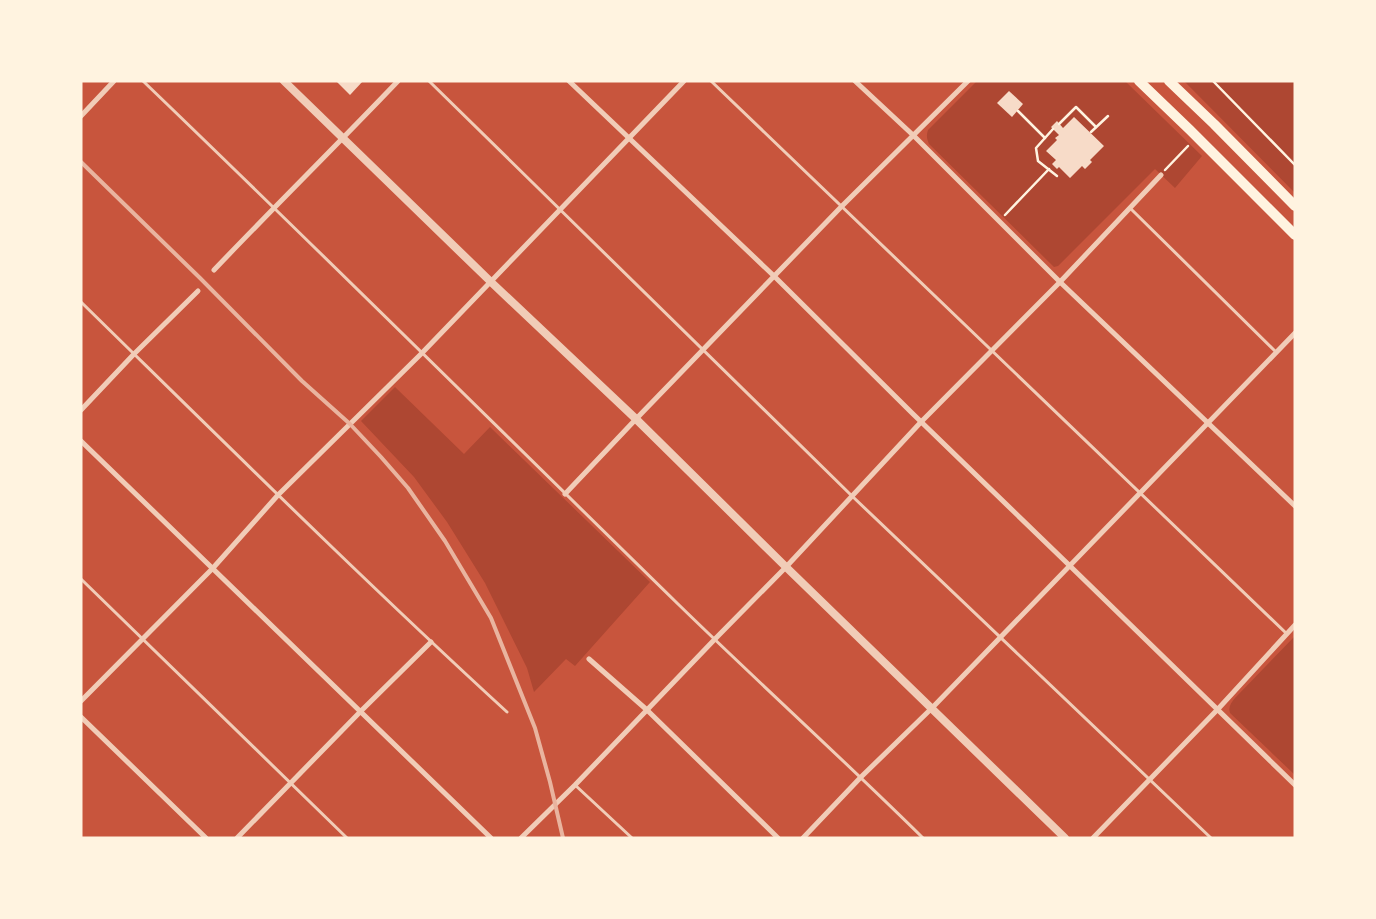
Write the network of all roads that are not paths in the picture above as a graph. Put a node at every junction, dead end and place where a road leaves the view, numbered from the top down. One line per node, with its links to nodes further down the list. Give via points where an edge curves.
1 (114, 81): 13 (street)
2 (143, 81): 19 (lane)
3 (284, 81): 15 (street)
4 (398, 81): 15 (street)
5 (429, 81): 22 (lane)
6 (569, 81): 16 (street)
7 (684, 81): 16 (street)
8 (711, 81): 20 (lane)
9 (855, 81): 14 (street)
10 (968, 81): 14 (street)
11 (1139, 81): 23 (highway)
12 (1169, 81): 18 (highway)
13 (81, 116)
14 (914, 136): 20 (street); 27 (street)
15 (344, 138): 19 (street); 26 (street)
16 (628, 138): 22 (street); 25 (street)
17 (1161, 175): 21 (street)
18 (1295, 206)
19 (274, 207): 24 (street); 34 (lane)
20 (841, 207): 25 (street); 32 (lane)
21 (1130, 208): 27 (street); 33 (lane)
22 (561, 209): 26 (street); 31 (lane)
23 (1295, 235)
24 (214, 270)
25 (774, 276): 31 (street); 38 (street)
26 (491, 282): 34 (street); 37 (street)
27 (1060, 282): 32 (street); 39 (street)
28 (198, 291): 35 (street)
29 (81, 302): 35 (lane)
30 (1295, 332): 33 (street)
31 (703, 349): 37 (street); 44 (lane)
32 (992, 351): 38 (street); 41 (lane)
33 (1276, 352): 39 (street)
34 (422, 353): 42 (lane); 43 (street)
35 (134, 354): 36 (street); 43 (lane)
36 (81, 410)
37 (636, 419): 42 (street); 47 (street)
38 (921, 422): 44 (street); 46 (street)
39 (1208, 422): 41 (street); 45 (street)
40 (81, 441): 48 (street)
41 (1139, 493): 46 (street); 51 (lane)
42 (565, 494): 54 (lane)
43 (278, 495): 48 (street); 55 (lane)
44 (852, 496): 47 (street); 52 (lane)
45 (1295, 506)
46 (1070, 565): 52 (street); 59 (street)
47 (786, 567): 54 (street); 58 (street)
48 (213, 568): 53 (street); 61 (street)
49 (81, 579): 53 (lane)
50 (1295, 625): 51 (street)
51 (1287, 634): 59 (street)
52 (1000, 637): 58 (street); 65 (lane)
53 (143, 639): 57 (street); 66 (lane)
54 (715, 639): 60 (street); 64 (lane)
55 (431, 642): 61 (street); 62 (lane)
56 (589, 659): 60 (street)
57 (81, 702)
58 (932, 708): 64 (street); 78 (street)
59 (1218, 709): 65 (street); 68 (street)
60 (647, 710): 67 (street); 75 (street)
61 (361, 711): 66 (street); 72 (street)
62 (507, 712)
63 (81, 717): 69 (street)
64 (861, 777): 76 (street); 77 (lane)
65 (1149, 780): 79 (street); 80 (lane)
66 (291, 783): 70 (street); 71 (lane)
67 (575, 785): 73 (street); 74 (lane)
68 (1295, 785)
69 (206, 838)
70 (237, 838)
71 (347, 838)
72 (492, 838)
73 (521, 838)
74 (632, 838)
75 (778, 838)
76 (803, 838)
77 (923, 838)
78 (1065, 838)
79 (1093, 838)
80 (1211, 838)

